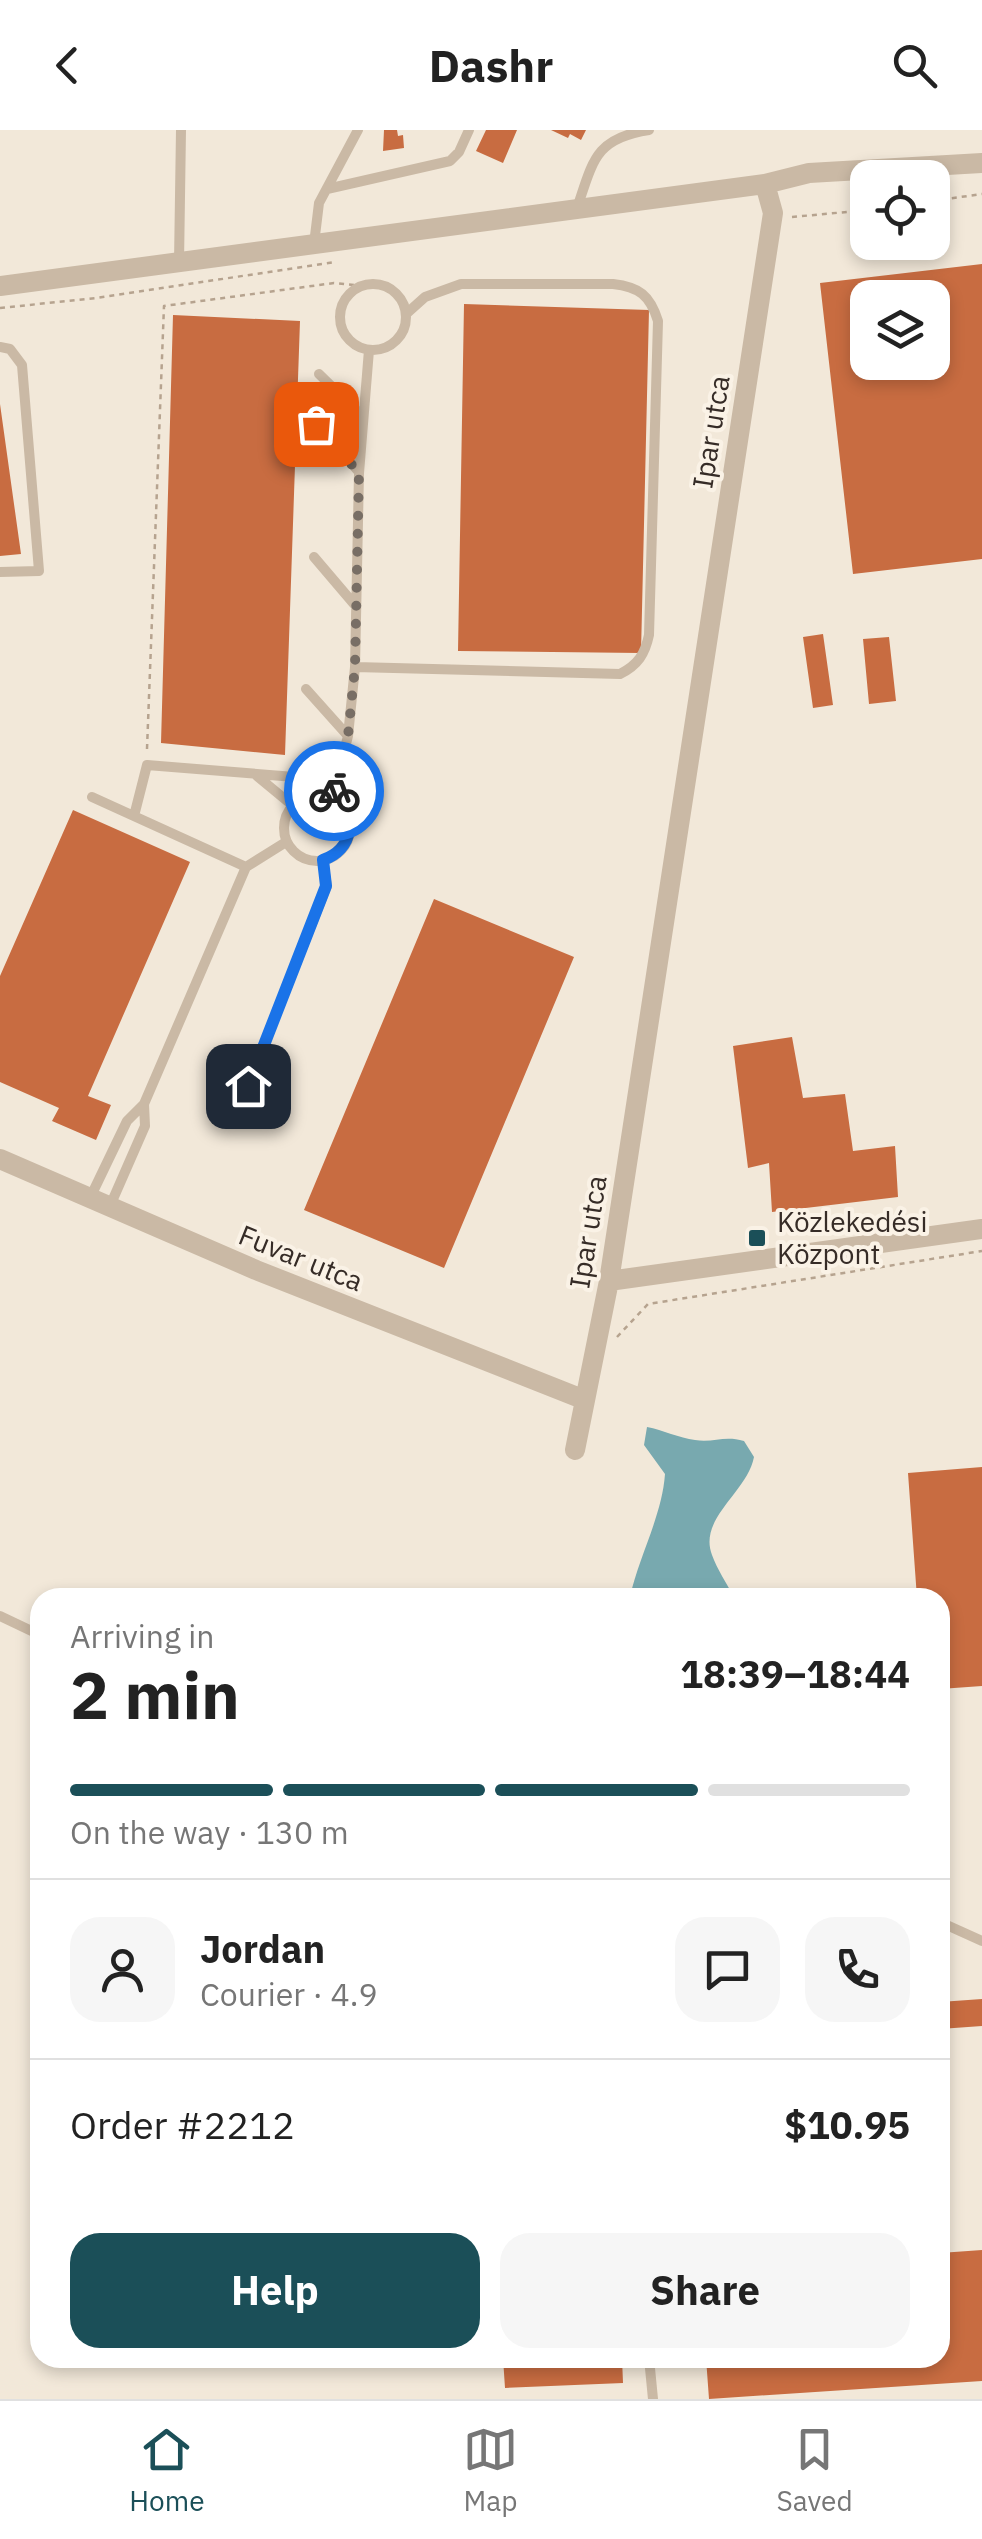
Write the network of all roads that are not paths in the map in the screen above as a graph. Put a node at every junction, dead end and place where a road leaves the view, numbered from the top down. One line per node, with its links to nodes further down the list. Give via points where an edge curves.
1 (181, 130): 11 (lane)
2 (358, 130): 8 (lane)
3 (469, 130): 8 (lane, via 450,162)
4 (649, 130): 5 (lane)
5 (618, 132): 9 (lane, via 594,161)
6 (982, 162): 7 (street, via 809,173)
7 (765, 184): 9 (street); 40 (street, Ipar utca, via 773,213)
8 (327, 189): 10 (lane)
9 (576, 209): 10 (street)
10 (314, 246): 11 (street)
11 (179, 264): 12 (street)
12 (0, 286)
13 (406, 314): 15 (lane, via 399,339); 15 (lane, via 394,291 379,284 346,299 340,320 349,340); 23 (lane, via 425,297 462,284 613,284 631,286 652,302 658,321 649,635 641,658 620,674)
14 (0, 347): 21 (lane, via 10,349 22,366 40,572)
15 (369, 350): 17 (lane)
16 (320, 374): 17 (lane)
17 (362, 416): 19 (lane)
18 (316, 424): 19 (lane)
19 (359, 473): 22 (lane)
20 (314, 557): 22 (lane)
21 (0, 572)
22 (354, 604): 23 (lane)
23 (355, 667): 25 (lane)
24 (306, 690): 25 (lane)
25 (348, 736): 26 (lane)
26 (338, 770): 27 (lane, via 307,778); 29 (lane)
27 (256, 775): 30 (lane); 31 (lane, via 147,765)
28 (92, 796): 31 (lane)
29 (332, 798): 30 (lane, via 311,795); 33 (lane, via 347,814 349,835 342,850)
30 (292, 805): 32 (lane, via 283,825)
31 (134, 816): 34 (lane)
32 (286, 842): 33 (lane, via 302,858); 34 (lane)
33 (323, 860): 35 (lane, via 326,886)
34 (246, 867): 36 (lane)
35 (248, 1086)
36 (144, 1104): 38 (lane, via 127,1121); 38 (lane, via 145,1126)
37 (0, 1159): 38 (street, Fuvar utca)
38 (99, 1203): 41 (street, Fuvar utca)
39 (982, 1230): 40 (street)
40 (608, 1280): 41 (street, Ipar utca)
41 (585, 1400): 42 (street, Ipar utca)
42 (576, 1450)
43 (0, 1616): 44 (lane)
44 (30, 1630)
45 (950, 1927): 46 (lane)
46 (982, 1941)
47 (651, 2368): 48 (lane)
48 (653, 2399)

